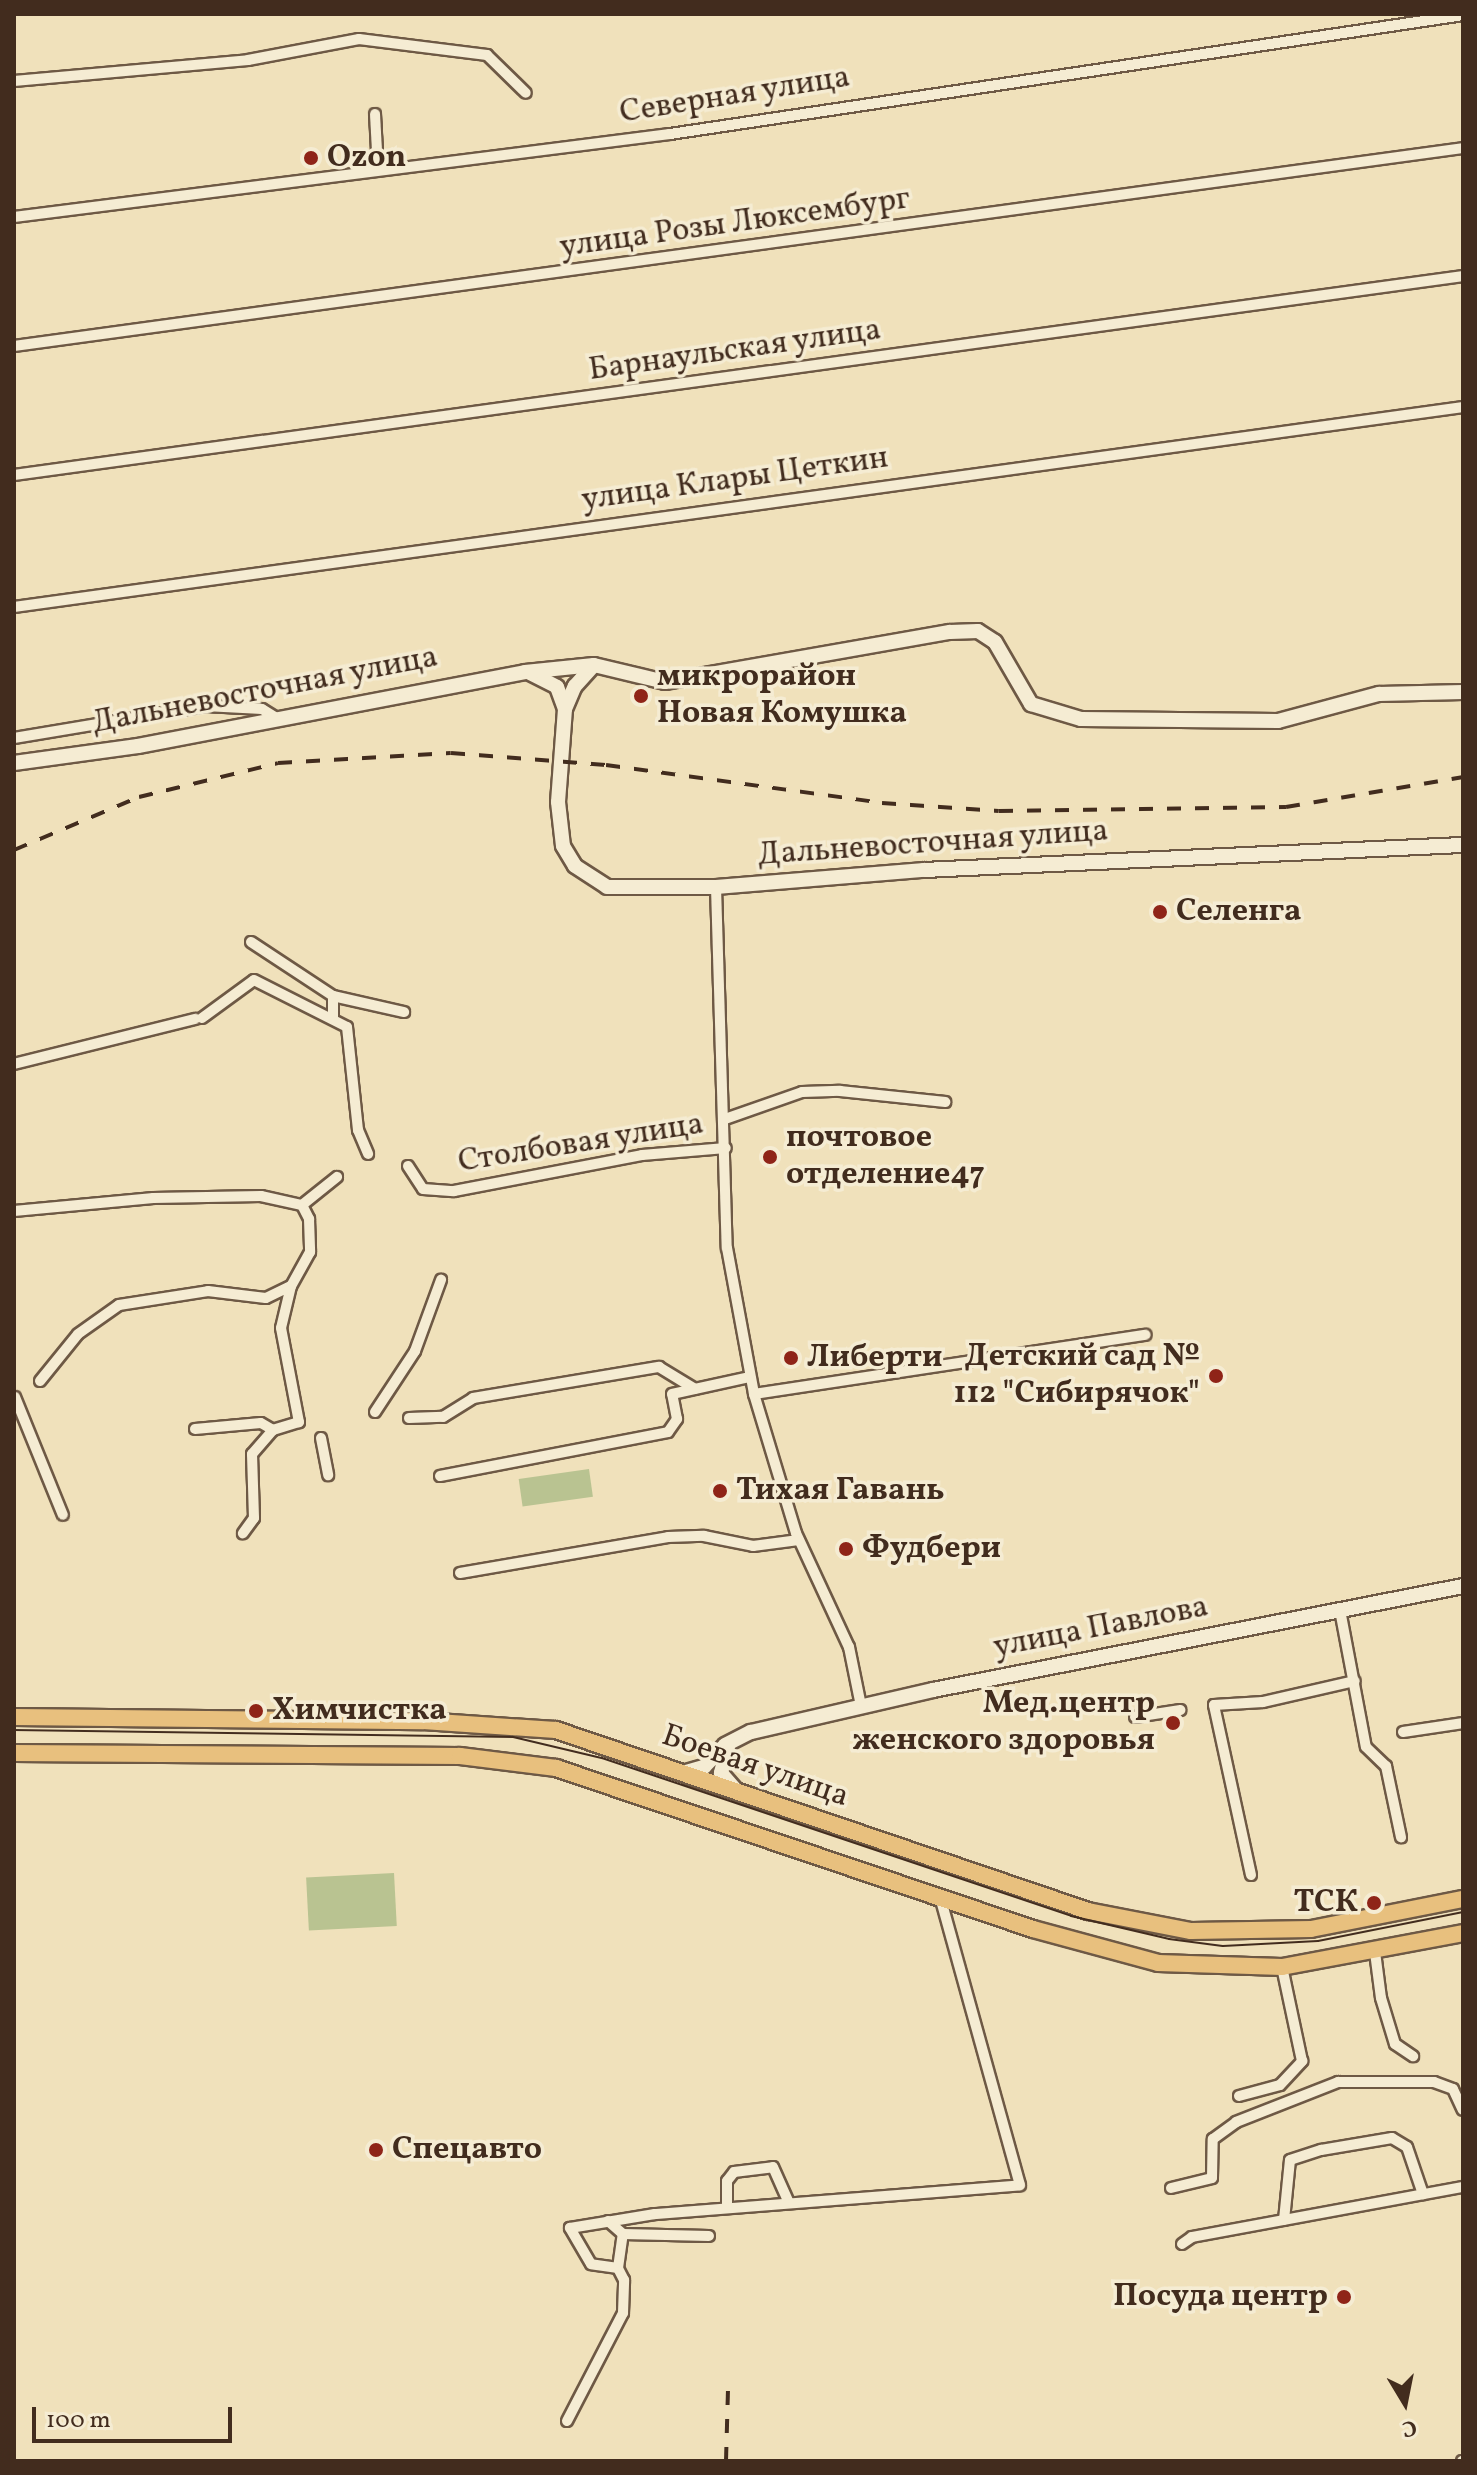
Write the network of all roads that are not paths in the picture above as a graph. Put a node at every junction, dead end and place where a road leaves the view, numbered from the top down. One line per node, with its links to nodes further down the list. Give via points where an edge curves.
1 (1463, 15): 6 (street, Северная улица, via 670,134)
2 (14, 81): 3 (street, via 248,60 359,39 487,55)
3 (526, 93)
4 (375, 114): 6 (street)
5 (1463, 148): 9 (street, улица Розы Люксембург)
6 (378, 170): 7 (street, Северная улица)
7 (14, 217)
8 (1463, 276): 11 (street, Барнаульская улица)
9 (14, 346)
10 (1463, 407): 12 (street, улица Клары Цеткин)
11 (14, 475)
12 (14, 607)
13 (594, 665): 14 (street, Дальневосточная улица); 15 (street, Дальневосточная улица, via 665,682 978,631 995,642 1031,704 1081,719 1278,721 1379,694); 16 (street, Дальневосточная улица, via 575,686)
14 (525, 672): 16 (street, via 557,687); 17 (street, Дальневосточная улица)
15 (1463, 692)
16 (565, 709): 21 (street, Дальневосточная улица, via 558,824 575,866 607,887)
17 (280, 720): 18 (street, via 262,709 205,706); 19 (street, Дальневосточная улица)
18 (14, 738)
19 (14, 763)
20 (1463, 845): 21 (street, Дальневосточная улица, via 924,870)
21 (716, 887): 28 (street)
22 (251, 942): 23 (street)
23 (333, 996): 24 (street); 25 (street)
24 (404, 1012)
25 (333, 1019): 26 (street, via 254,980 199,1019); 30 (street, via 347,1027 358,1130)
26 (14, 1064)
27 (945, 1102): 28 (street, via 802,1092)
28 (725, 1119): 29 (street)
29 (726, 1148): 31 (street, Столбовая улица, via 642,1155 454,1191 423,1189); 38 (street, via 727,1248)
30 (368, 1154)
31 (408, 1166)
32 (337, 1177): 33 (street)
33 (302, 1205): 34 (street, via 261,1196 153,1198); 36 (street, via 309,1219 310,1252)
34 (14, 1211)
35 (441, 1280): 43 (street, via 415,1351)
36 (291, 1286): 39 (street, via 266,1298 208,1291 119,1305 78,1334); 46 (street, via 281,1328 299,1422)
37 (1146, 1335): 41 (street)
38 (750, 1377): 40 (street); 41 (street)
39 (40, 1381)
40 (695, 1389): 44 (street, via 659,1367 473,1398 443,1417); 49 (street, via 672,1394 677,1419 668,1432)
41 (754, 1394): 52 (street)
42 (15, 1397): 50 (street)
43 (375, 1412)
44 (409, 1418)
45 (195, 1429): 46 (street, via 261,1423)
46 (273, 1430): 51 (street, via 252,1454 254,1518)
47 (321, 1438): 48 (street)
48 (328, 1475)
49 (440, 1476)
50 (63, 1515)
51 (243, 1533)
52 (799, 1540): 53 (street, via 753,1546 704,1536 668,1537); 57 (street, via 849,1647)
53 (460, 1573)
54 (1463, 1586): 55 (street, улица Павлова)
55 (1340, 1610): 56 (street); 57 (street, улица Павлова)
56 (1355, 1681): 67 (street, via 1366,1747 1386,1766); 68 (street, via 1263,1702 1214,1705)
57 (861, 1706): 62 (street, улица Павлова)
58 (1180, 1710): 60 (street)
59 (14, 1717): 65 (main road, Боевая улица, via 503,1725 556,1730)
60 (1135, 1717)
61 (1463, 1723): 63 (street)
62 (751, 1732): 65 (street, улица Павлова, via 725,1745 704,1767); 66 (street, улица Павлова, via 726,1750 721,1761 721,1773)
63 (1403, 1732)
64 (14, 1753): 69 (main road, Боевая улица, via 512,1760 556,1768)
65 (686, 1772): 66 (main road, Боевая улица)
66 (735, 1789): 70 (main road, Боевая улица, via 1088,1911 1151,1925 1205,1931 1311,1929)
67 (1401, 1837)
68 (1251, 1875)
69 (940, 1897): 73 (main road, Боевая улица, via 1118,1956 1221,1968); 80 (street, via 1020,2185)
70 (1463, 1899)
71 (1463, 1933): 72 (main road, Боевая улица)
72 (1375, 1952): 73 (main road, Боевая улица); 74 (street, via 1395,2044)
73 (1282, 1967): 75 (street, via 1302,2061 1280,2085)
74 (1413, 2056)
75 (1239, 2096)
76 (1463, 2110): 78 (street, via 1453,2089 1434,2082 1338,2082 1236,2122 1213,2139 1212,2178)
77 (1463, 2187): 79 (street)
78 (1171, 2188)
79 (1423, 2194): 82 (street); 82 (street, via 1407,2147 1392,2138 1321,2150 1290,2160)
80 (789, 2203): 81 (street); 81 (street, via 773,2167 734,2172 727,2181)
81 (727, 2208): 83 (street)
82 (1284, 2220): 86 (street)
83 (608, 2221): 84 (street); 87 (street, via 570,2228 591,2264)
84 (623, 2234): 85 (street); 87 (street)
85 (709, 2236)
86 (1182, 2244)
87 (618, 2268): 88 (street, via 624,2291 617,2331)
88 (567, 2421)

